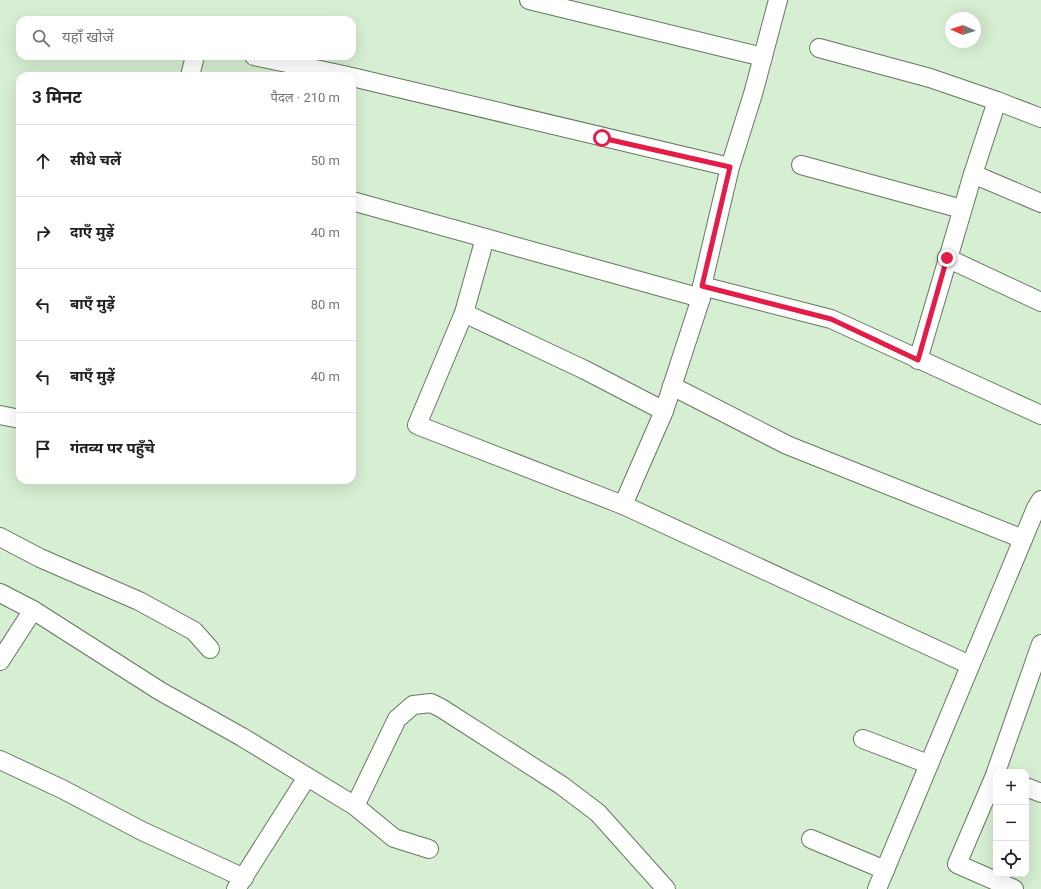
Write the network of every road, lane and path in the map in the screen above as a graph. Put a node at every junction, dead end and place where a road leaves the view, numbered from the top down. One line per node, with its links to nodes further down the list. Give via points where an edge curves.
1 (529, 0): 4 (street)
2 (778, 0): 4 (street)
3 (819, 48): 10 (street, via 930,78)
4 (763, 57): 13 (street)
5 (194, 60): 7 (street)
6 (273, 60): 8 (street)
7 (191, 72)
8 (329, 72)
9 (356, 78): 13 (street)
10 (997, 101): 11 (street); 14 (street)
11 (1041, 118)
12 (801, 165): 17 (street)
13 (730, 167): 20 (street)
14 (973, 174): 16 (street); 17 (street)
15 (356, 202): 18 (street)
16 (1041, 203)
17 (962, 209): 19 (street)
18 (485, 238): 20 (street); 22 (street)
19 (947, 258): 21 (street); 23 (street)
20 (702, 292): 23 (street, via 831,319); 24 (street)
21 (1041, 302)
22 (464, 313): 25 (street, via 585,370); 30 (street, via 417,425)
23 (918, 360): 27 (street)
24 (672, 386): 25 (street); 32 (street, via 787,445)
25 (664, 411): 30 (street)
26 (0, 415): 28 (street)
27 (1041, 415)
28 (16, 418)
29 (1041, 500): 32 (street)
30 (623, 505): 38 (street)
31 (0, 537): 36 (street, via 40,558 139,600 194,631)
32 (1023, 539): 38 (street)
33 (0, 593): 34 (street)
34 (33, 610): 37 (street); 44 (street, via 160,691)
35 (1041, 644): 39 (street)
36 (210, 649)
37 (0, 661)
38 (970, 665): 42 (street)
39 (1037, 666): 43 (street)
40 (863, 739): 42 (street)
41 (0, 760): 52 (street, via 62,789)
42 (928, 764): 51 (street)
43 (998, 769)
44 (307, 777): 48 (street); 52 (street)
45 (993, 781): 55 (street, via 957,864)
46 (1029, 788): 47 (street)
47 (1041, 793)
48 (355, 806): 50 (street, via 394,838); 53 (street, via 397,719 413,706 431,703 562,785 598,814)
49 (811, 839): 51 (street)
50 (430, 849)
51 (885, 870): 54 (street)
52 (240, 883)
53 (666, 889)
54 (877, 889)
55 (1014, 889)

